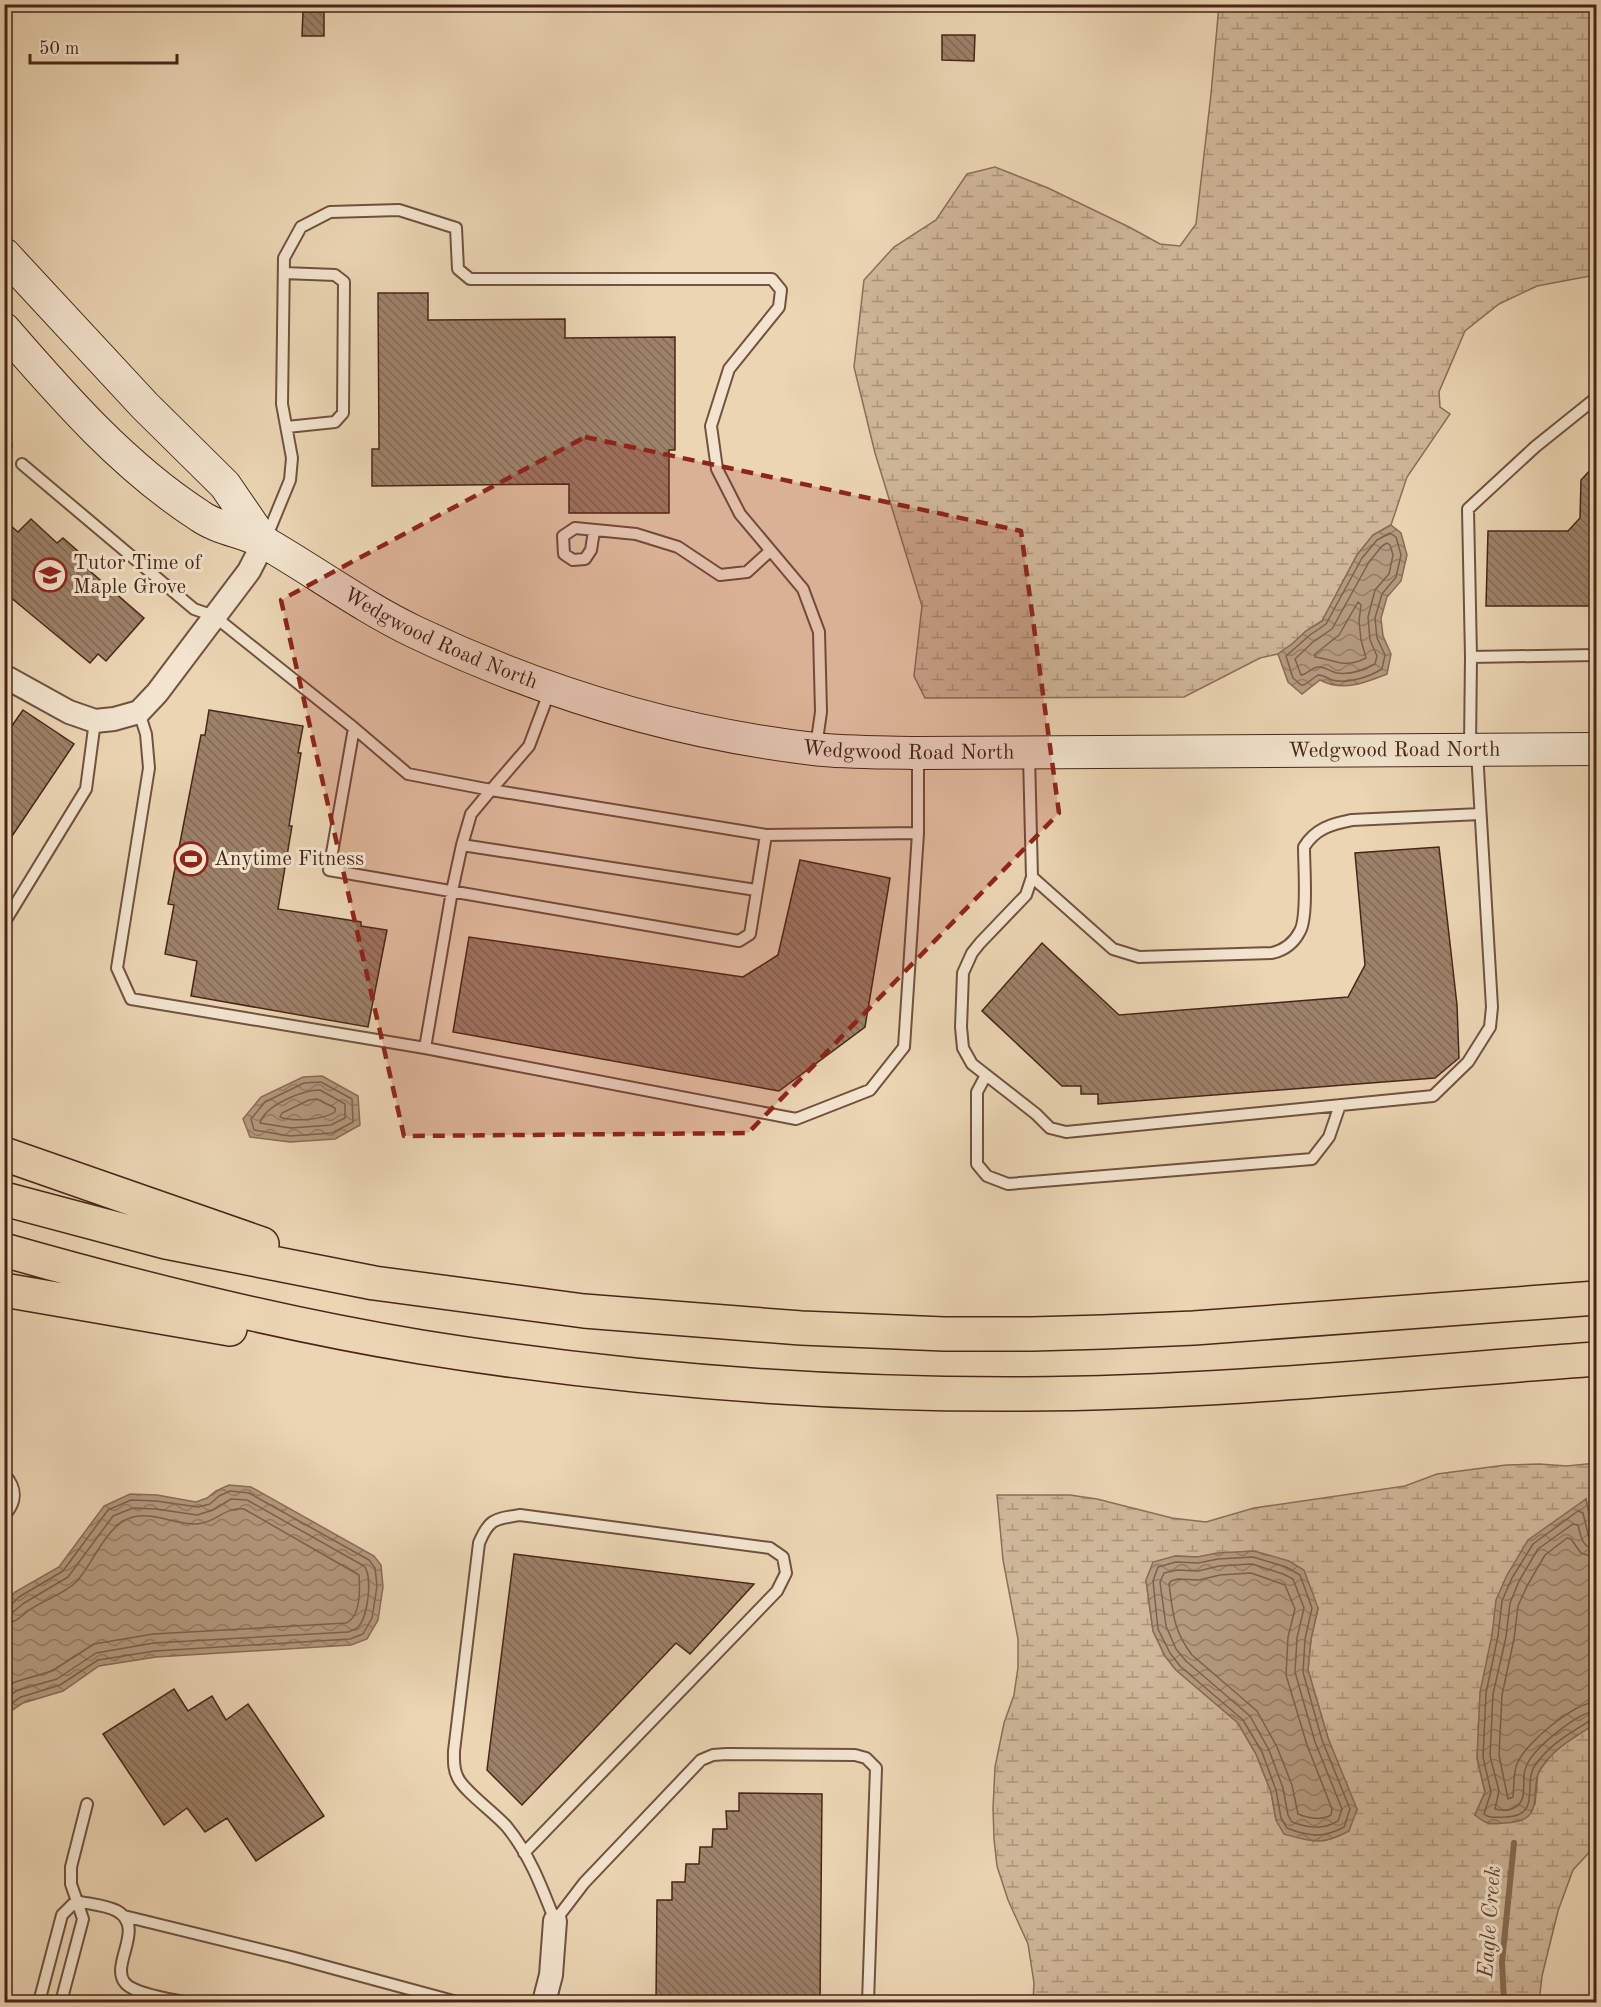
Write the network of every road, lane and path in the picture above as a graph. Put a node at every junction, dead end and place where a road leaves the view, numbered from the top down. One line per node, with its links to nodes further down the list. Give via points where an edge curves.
1 (4, 254): 8 (street, Wedgwood Road North, via 145,406 225,485)
2 (284, 273): 5 (lane, via 282,404); 5 (lane, via 335,274 344,282 344,413 335,422); 9 (lane, via 284,258 301,226 330,212 399,210 456,228 458,269 470,279 772,279 781,290 779,307 729,369 711,426 717,469 740,514)
3 (4, 329): 8 (street, Wedgwood Road North, via 100,433 161,488 202,518)
4 (1596, 398): 12 (lane, via 1468,509)
5 (287, 427): 8 (lane, via 292,458 290,480)
6 (22, 464): 10 (lane, via 194,609)
7 (594, 531): 9 (lane, via 636,534 678,547 720,575 747,572)
8 (264, 542): 10 (street, via 249,572); 14 (street, Wedgwood Road North, via 413,631)
9 (770, 551): 18 (lane, via 803,589 819,632 821,712)
10 (214, 616): 15 (street); 17 (lane)
11 (1596, 655): 12 (lane)
12 (1471, 657): 20 (lane)
13 (4, 676): 16 (street)
14 (551, 687): 18 (street, Wedgwood Road North, via 632,715 727,736); 23 (lane, via 529,746)
15 (139, 712): 16 (street); 32 (lane, via 146,734 149,768 117,968 131,999)
16 (95, 721): 31 (lane, via 86,789)
17 (354, 728): 23 (lane, via 408,774); 30 (lane, via 329,870)
18 (816, 749): 21 (street, Wedgwood Road North)
19 (1596, 749): 20 (street, Wedgwood Road North)
20 (1474, 751): 22 (street, Wedgwood Road North); 24 (lane)
21 (918, 753): 22 (street, Wedgwood Road North); 25 (lane)
22 (1028, 753): 28 (lane)
23 (491, 790): 26 (lane); 27 (lane, via 471,814)
24 (1480, 814): 28 (lane, via 1352,820 1320,830 1304,847 1302,929 1282,951 1272,953 1139,957 1113,949); 34 (lane, via 1490,1027 1468,1062 1433,1096)
25 (918, 832): 26 (lane); 32 (lane, via 904,1047 870,1090 796,1119)
26 (766, 835): 29 (lane)
27 (462, 845): 29 (lane); 30 (lane)
28 (1032, 877): 33 (lane, via 1026,895 980,943 963,973 963,1048 972,1065)
29 (756, 890): 30 (lane, via 750,934 739,941)
30 (452, 891): 32 (lane)
31 (4, 922)
32 (425, 1048)
33 (986, 1075): 34 (lane, via 1050,1128 1066,1132); 34 (lane, via 977,1092 977,1164 987,1176 1008,1184 1312,1159 1329,1137)
34 (1340, 1105)
35 (4, 1154): 38 (highway)
36 (4, 1199): 38 (highway, via 166,1242)
37 (4, 1251): 42 (highway, via 279,1319 419,1347)
38 (374, 1283): 40 (highway, via 584,1311 801,1328 944,1334 1194,1328)
39 (4, 1290): 42 (highway, via 390,1357)
40 (1596, 1298)
41 (1596, 1359): 42 (highway, via 1128,1392 1022,1394 747,1385)
42 (624, 1373)
43 (4, 1474): 44 (lane, via 14,1495 12,1508)
44 (4, 1516)
45 (87, 1804): 47 (lane, via 71,1867)
46 (524, 1852): 46 (lane, via 506,1826 458,1780 454,1768 479,1543 486,1526 499,1518 519,1515 770,1548 783,1557 786,1573 777,1591); 49 (lane)
47 (76, 1900): 48 (lane); 50 (lane, via 62,1915); 51 (lane, via 83,1919)
48 (124, 1916): 52 (lane, via 129,1929 121,1974 124,1982 132,1988); 53 (lane)
49 (555, 1921): 54 (street, via 551,1976); 55 (lane, via 584,1883 702,1760 727,1754 855,1755 866,1758 876,1768)
50 (39, 2002)
51 (61, 2002)
52 (184, 2002)
53 (457, 2002)
54 (544, 2002)
55 (868, 2002)

